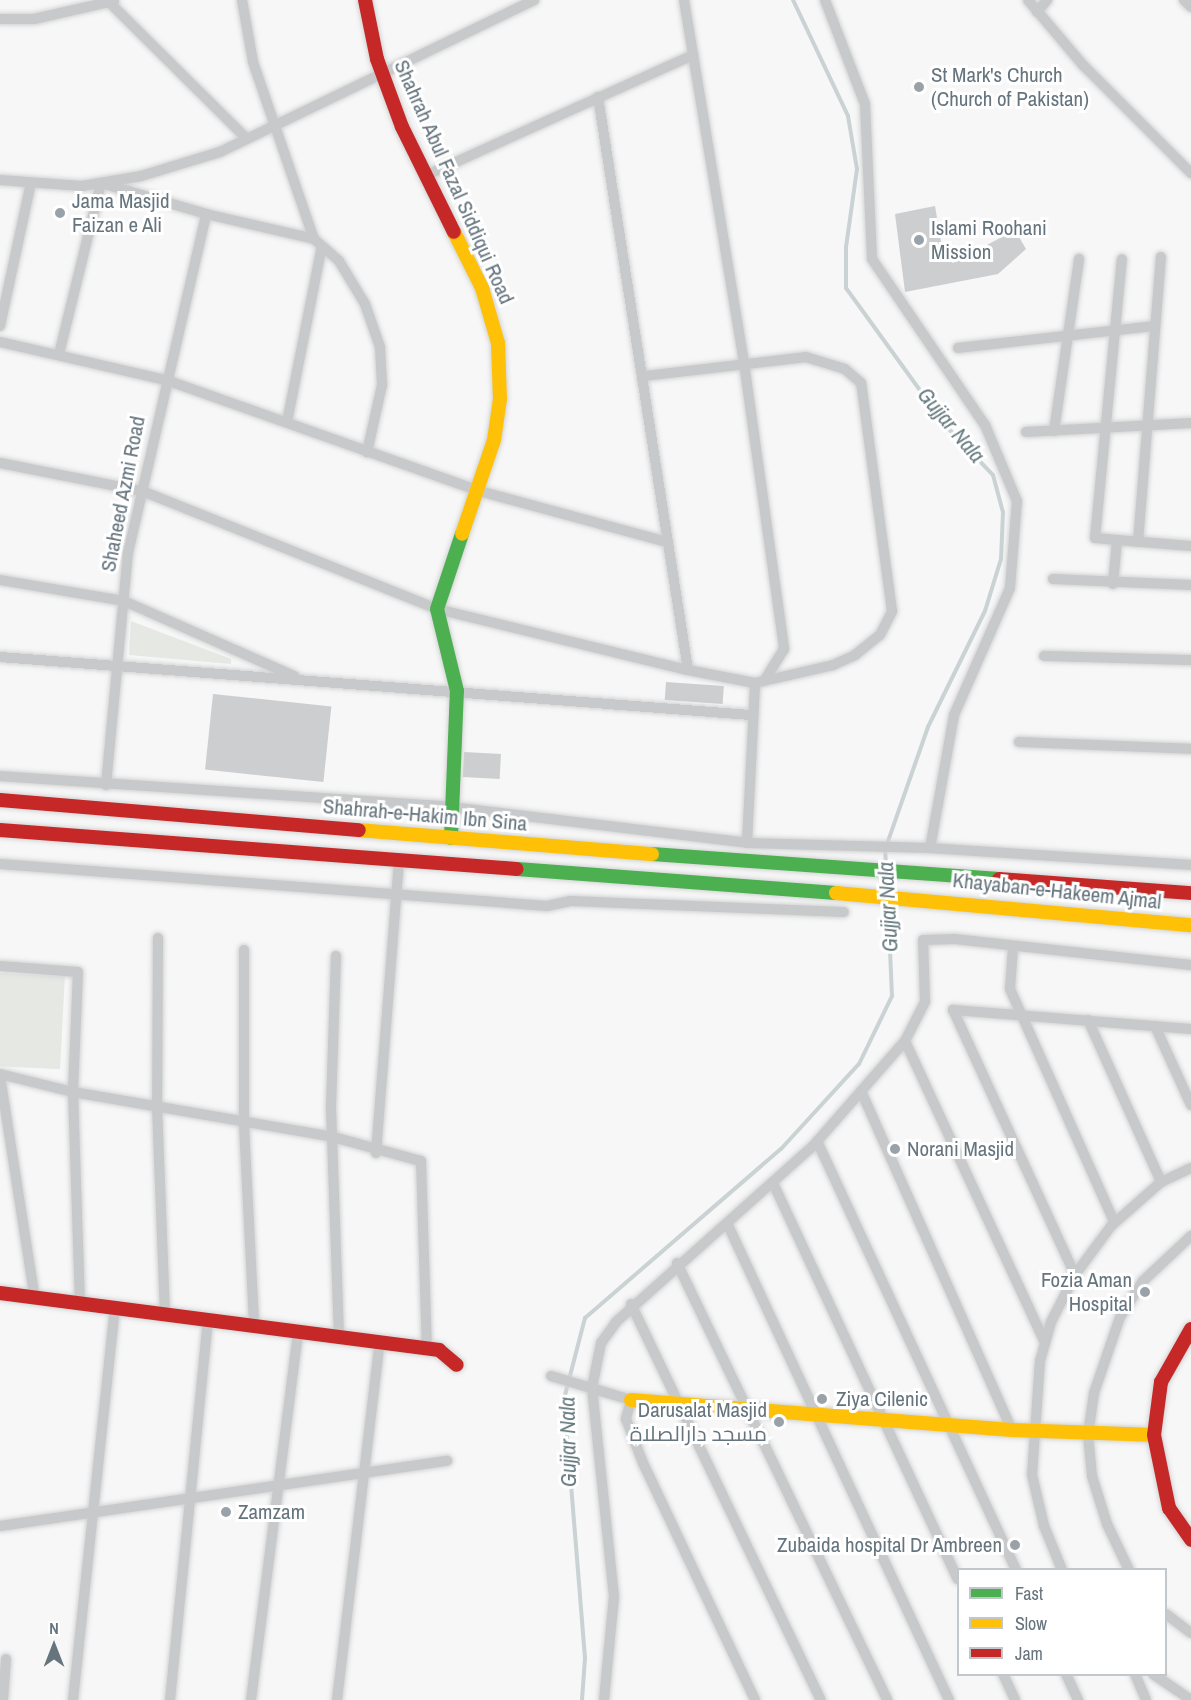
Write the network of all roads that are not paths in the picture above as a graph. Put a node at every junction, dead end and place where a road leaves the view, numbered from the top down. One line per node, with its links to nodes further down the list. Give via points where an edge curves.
1 (242, 0): 16 (street, via 253,62)
2 (365, 0): 14 (main road, Shahrah Abul Fazal Siddiqui Road)
3 (534, 0): 14 (street)
4 (684, 0): 13 (street)
5 (825, 0): 76 (street, via 865,104 873,259 985,425 1017,501 1010,588 954,715)
6 (1028, 0): 11 (street)
7 (1047, 0): 11 (street)
8 (1184, 0): 10 (street)
9 (111, 1): 12 (street, via 34,19); 17 (street)
10 (1191, 7)
11 (1037, 12): 18 (street, via 1083,65)
12 (0, 19)
13 (693, 56): 15 (street); 35 (street)
14 (382, 70): 16 (street); 19 (main road, Shahrah Abul Fazal Siddiqui Road)
15 (598, 97): 19 (street); 36 (street)
16 (276, 124): 17 (street); 24 (street)
17 (247, 139): 22 (street, via 141,176)
18 (1191, 173)
19 (425, 176): 46 (main road, Shahrah Abul Fazal Siddiqui Road, via 482,288 498,343 500,399)
20 (0, 180): 21 (street)
21 (31, 183): 22 (street); 28 (street)
22 (101, 183): 23 (street); 34 (street)
23 (206, 214): 24 (street); 37 (street, Shaheed Azmi Road)
24 (318, 243): 38 (street); 44 (street, via 339,261 365,304 380,346 382,385)
25 (1161, 257): 29 (street)
26 (1079, 259): 31 (street)
27 (1122, 259): 30 (street)
28 (0, 326)
29 (1155, 326): 30 (street); 40 (street)
30 (1115, 330): 31 (street); 41 (street)
31 (1068, 336): 33 (street); 42 (street)
32 (0, 342): 34 (street)
33 (958, 348)
34 (59, 354): 37 (street)
35 (744, 363): 36 (street); 64 (street, via 784,649); 64 (street, via 806,357 845,369 861,383 892,610 880,635 855,655 833,665)
36 (644, 376): 49 (street)
37 (166, 380): 38 (street); 47 (street, Shaheed Azmi Road)
38 (287, 422): 44 (street)
39 (1191, 423): 40 (street)
40 (1148, 429): 41 (street); 50 (street)
41 (1106, 430): 42 (street); 48 (street, via 1095,538)
42 (1054, 431): 43 (street)
43 (1026, 432)
44 (367, 452): 46 (street)
45 (0, 463): 47 (street)
46 (479, 490): 49 (street); 57 (main road, Shahrah Abul Fazal Siddiqui Road)
47 (142, 491): 56 (street, Shaheed Azmi Road, via 128,553); 57 (street)
48 (1117, 540): 50 (street); 54 (street)
49 (667, 542): 62 (street)
50 (1138, 542): 51 (street)
51 (1191, 546)
52 (1053, 579): 54 (street)
53 (0, 580): 56 (street)
54 (1113, 584): 55 (street)
55 (1191, 585)
56 (124, 601): 61 (street, Shaheed Azmi Road); 63 (street)
57 (437, 609): 62 (street); 65 (main road)
58 (1044, 656): 60 (street)
59 (0, 657): 61 (street)
60 (1191, 660)
61 (120, 666): 63 (street); 70 (street, Shaheed Azmi Road)
62 (688, 670): 64 (street)
63 (301, 679): 65 (street)
64 (760, 681): 66 (street)
65 (457, 691): 66 (street); 72 (main road)
66 (751, 715): 75 (street)
67 (1019, 742): 68 (street)
68 (1191, 749)
69 (0, 776): 70 (street)
70 (106, 785): 72 (street)
71 (0, 798): 74 (main road, Shahrah-e-Hakim Ibn Sina)
72 (451, 807): 74 (main road); 75 (street)
73 (0, 831): 77 (main road)
74 (451, 838): 80 (main road, Shahrah-e-Hakim Ibn Sina)
75 (747, 843): 76 (street)
76 (930, 848): 79 (street)
77 (399, 862): 82 (street); 84 (main road, Khayaban-e-Hakeem Ajmal, via 918,899)
78 (0, 864): 82 (street)
79 (1191, 865)
80 (929, 875): 81 (main road, Khayaban-e-Hakeem Ajmal)
81 (1191, 893)
82 (395, 895): 83 (street, via 547,906 570,901); 104 (street)
83 (844, 912)
84 (1191, 925)
85 (158, 938): 100 (street)
86 (1012, 947): 89 (street); 91 (street, via 1010,989); 95 (street, via 923,940 925,1002)
87 (244, 950): 101 (street)
88 (336, 956): 102 (street)
89 (1191, 965)
90 (0, 966): 98 (street, via 78,972)
91 (1020, 1014): 92 (street); 108 (street); 112 (street, via 953,1010)
92 (1089, 1020): 93 (street); 106 (street)
93 (1155, 1026): 94 (street); 99 (street)
94 (1191, 1029)
95 (905, 1041): 97 (street); 125 (street)
96 (0, 1075): 98 (street); 114 (street)
97 (861, 1091): 103 (street); 136 (street)
98 (73, 1092): 100 (street); 115 (street)
99 (1191, 1105)
100 (157, 1106): 101 (street); 118 (street)
101 (244, 1125): 102 (street); 120 (street)
102 (333, 1137): 104 (street); 123 (street)
103 (817, 1142): 107 (street); 135 (street)
104 (376, 1152): 126 (street, via 421,1161)
105 (1191, 1168): 106 (street)
106 (1161, 1182): 108 (street)
107 (772, 1183): 109 (street); 134 (street)
108 (1114, 1222): 112 (street)
109 (727, 1223): 111 (street); 133 (street)
110 (1191, 1236): 138 (street, via 1143,1281 1120,1317 1094,1393)
111 (677, 1263): 116 (street); 132 (street)
112 (1075, 1275): 125 (street)
113 (0, 1293): 114 (main road)
114 (34, 1294): 115 (main road)
115 (80, 1301): 117 (main road)
116 (631, 1304): 129 (street, via 601,1343); 131 (street)
117 (115, 1306): 118 (main road); 144 (street)
118 (165, 1312): 119 (main road)
119 (208, 1320): 120 (main road); 143 (street)
120 (254, 1325): 122 (main road)
121 (1191, 1329): 139 (main road, via 1161,1382)
122 (298, 1331): 123 (main road); 142 (street)
123 (339, 1337): 124 (main road)
124 (380, 1342): 126 (main road); 141 (street)
125 (1045, 1343): 137 (street)
126 (427, 1348): 127 (main road, via 439,1350)
127 (457, 1365)
128 (551, 1376): 129 (street)
129 (587, 1386): 130 (street); 163 (street, via 614,1597)
130 (631, 1400): 131 (main road); 164 (street, via 626,1419 643,1463)
131 (682, 1404): 132 (main road); 165 (street)
132 (747, 1408): 133 (main road); 166 (street)
133 (814, 1413): 134 (main road); 167 (street)
134 (884, 1418): 135 (main road); 150 (street)
135 (947, 1425): 136 (main road); 147 (street)
136 (1012, 1430): 137 (main road)
137 (1033, 1431): 138 (main road); 148 (street, via 1032,1475 1044,1526)
138 (1089, 1435): 139 (main road); 149 (street, via 1098,1495)
139 (1154, 1435): 146 (main road, via 1169,1508)
140 (447, 1461): 141 (street)
141 (365, 1472): 142 (street); 162 (street)
142 (278, 1486): 143 (street); 161 (street)
143 (191, 1500): 144 (street); 160 (street)
144 (91, 1513): 145 (street); 159 (street)
145 (0, 1526)
146 (1191, 1539)
147 (1016, 1568)
148 (1062, 1568)
149 (1129, 1568)
150 (957, 1577)
151 (1167, 1615): 152 (street)
152 (1191, 1633)
153 (6, 1659): 158 (street)
154 (1004, 1676): 168 (street)
155 (1067, 1676): 169 (street)
156 (1136, 1676): 170 (street)
157 (1156, 1676): 171 (street)
158 (3, 1700)
159 (73, 1700)
160 (170, 1700)
161 (251, 1700)
162 (338, 1700)
163 (604, 1700)
164 (755, 1700)
165 (821, 1700)
166 (887, 1700)
167 (949, 1700)
168 (1015, 1700)
169 (1078, 1700)
170 (1146, 1700)
171 (1191, 1700)

